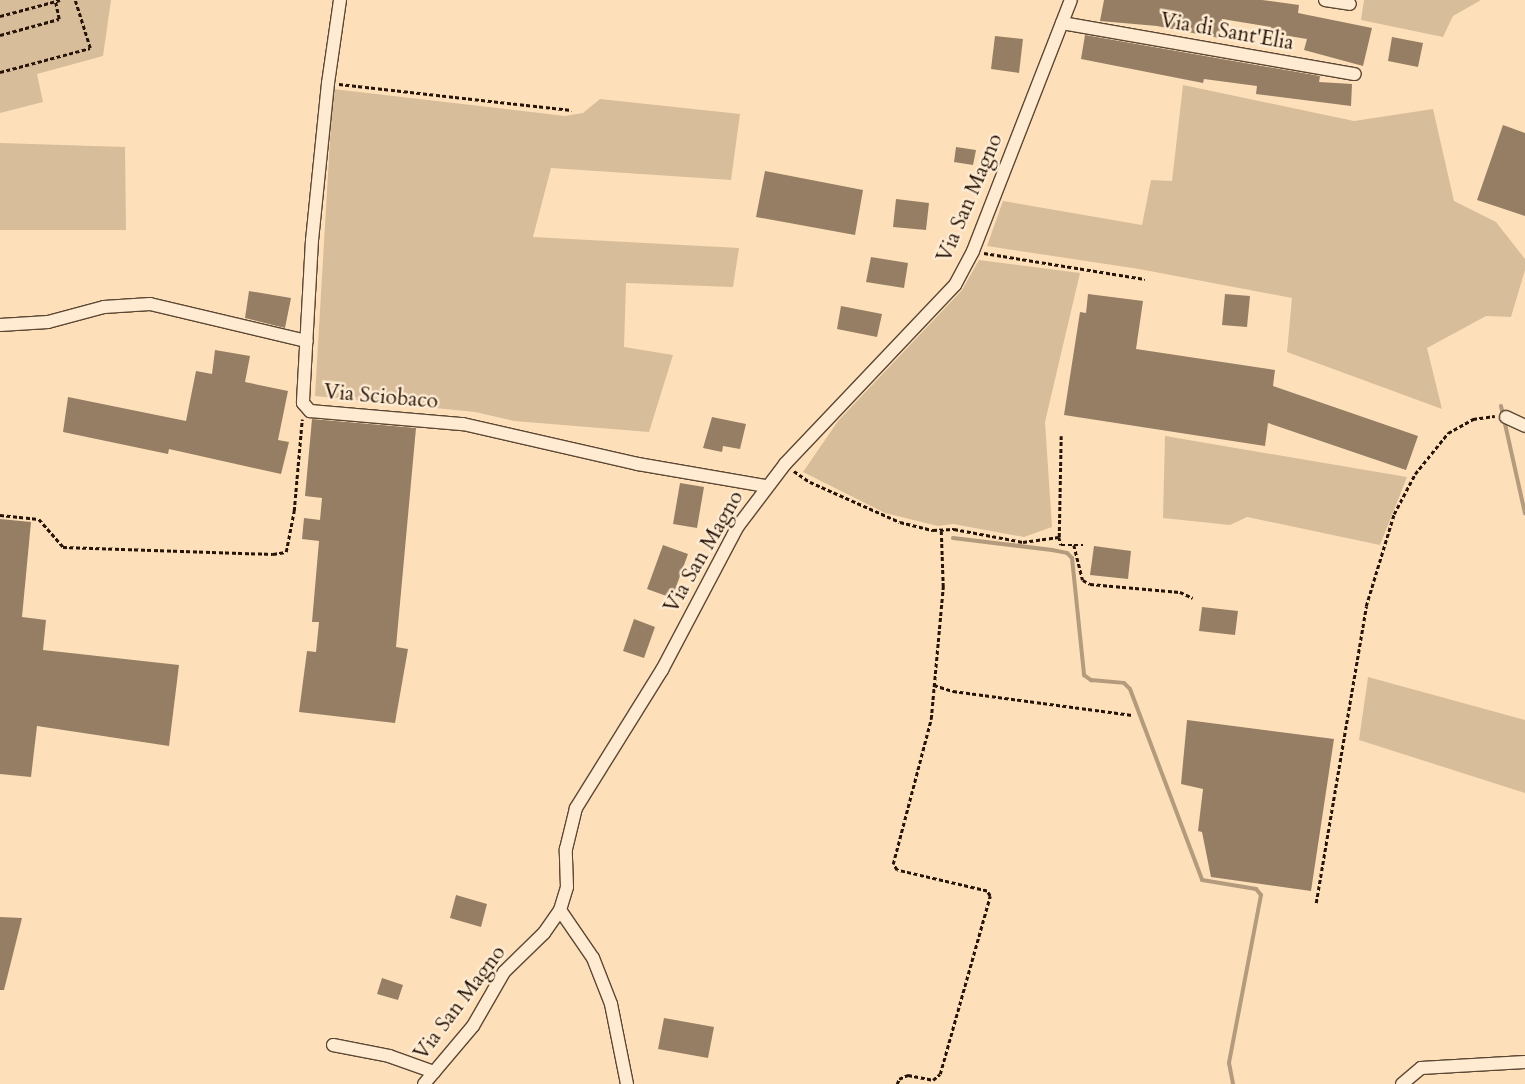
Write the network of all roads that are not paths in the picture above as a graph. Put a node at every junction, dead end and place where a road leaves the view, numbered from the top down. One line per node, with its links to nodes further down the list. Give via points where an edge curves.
1 (340, 0): 8 (street, Via Sciobaco, via 312,240)
2 (1071, 0): 5 (street, Via San Magno)
3 (1325, 0): 4 (street)
4 (1350, 4)
5 (1062, 23): 6 (street, Via di Sant'Elia); 11 (street, Via San Magno, via 973,251 955,285)
6 (1355, 74)
7 (0, 325): 8 (street, via 48,322 104,307 150,304)
8 (307, 341): 11 (street, Via Sciobaco, via 303,403 310,411 463,424 638,464)
9 (1502, 416): 10 (street)
10 (1525, 426)
11 (766, 486): 12 (street, Via San Magno, via 738,526 662,670 576,808 566,849 566,887)
12 (560, 910): 15 (street, Via San Magno, via 544,933 504,972 473,1026); 17 (street, via 593,958 611,1004)
13 (332, 1044): 15 (street, via 405,1060)
14 (1525, 1062): 18 (street, via 1421,1068)
15 (434, 1072): 16 (street, Via San Magno)
16 (424, 1084)
17 (627, 1084)
18 (1402, 1084)

